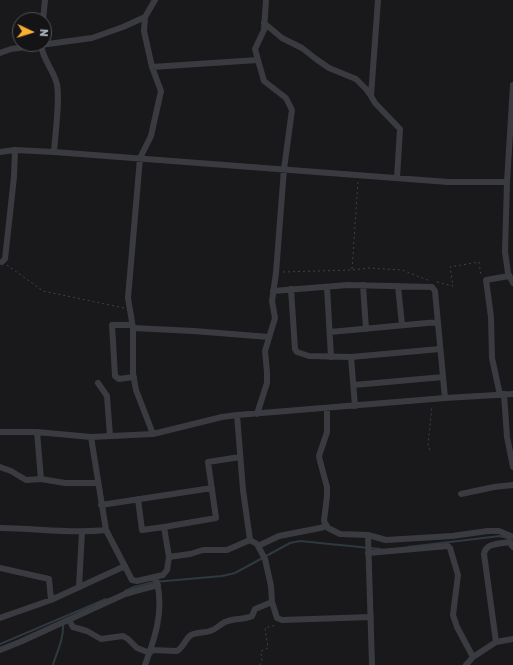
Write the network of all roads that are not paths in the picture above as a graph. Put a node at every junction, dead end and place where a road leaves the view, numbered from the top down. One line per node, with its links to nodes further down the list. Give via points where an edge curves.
1 (45, 0): 5 (street)
2 (155, 0): 6 (street)
3 (266, 0): 7 (street)
4 (378, 0): 15 (street)
5 (44, 12)
6 (145, 17): 8 (street, via 92,38); 13 (street, via 144,31)
7 (264, 23): 12 (street, via 264,30 255,49); 15 (street, via 282,38 302,48 329,68 356,79)
8 (52, 43)
9 (12, 49): 11 (street)
10 (42, 52): 18 (street, via 57,82)
11 (0, 53)
12 (258, 60): 13 (street); 20 (street, via 264,81 286,98 292,110)
13 (152, 67): 19 (street, via 161,91 151,136)
14 (513, 85): 22 (street)
15 (371, 96): 21 (street, via 400,129)
16 (15, 150): 17 (street); 18 (street); 23 (street, via 5,259)
17 (0, 152)
18 (54, 152): 19 (street)
19 (140, 158): 20 (street); 33 (street, via 128,298)
20 (284, 168): 21 (street); 30 (street)
21 (397, 178): 22 (street, via 448,182)
22 (507, 182): 24 (street, via 505,252)
23 (2, 262)
24 (509, 276): 25 (street); 45 (street, via 486,280 491,317 492,358)
25 (513, 283)
26 (363, 286): 27 (street); 28 (street); 34 (street)
27 (398, 286): 31 (street, via 432,287 435,290); 32 (street)
28 (327, 287): 29 (street); 35 (street)
29 (291, 289): 30 (street); 38 (street, via 295,349 309,356)
30 (273, 291): 36 (street, via 275,318)
31 (438, 322): 32 (street); 37 (street)
32 (402, 325): 34 (street)
33 (132, 326): 36 (street); 40 (street); 40 (street, via 112,325 115,376 119,379)
34 (366, 328): 35 (street)
35 (330, 332): 38 (street)
36 (269, 337): 49 (street, via 265,351 267,383)
37 (440, 349): 39 (street); 41 (street)
38 (331, 357): 39 (street)
39 (351, 357): 43 (street)
40 (134, 377): 53 (street, via 136,390)
41 (443, 377): 43 (street); 46 (street)
42 (98, 383): 54 (street, via 107,396)
43 (354, 386): 47 (street)
44 (513, 394): 45 (street)
45 (502, 395): 46 (street); 58 (street)
46 (444, 398): 47 (street)
47 (356, 406): 48 (street)
48 (327, 408): 49 (street); 66 (street, via 327,432 320,456 328,496 324,521)
49 (257, 414): 50 (street)
50 (237, 415): 53 (street); 56 (street)
51 (0, 432): 52 (street)
52 (38, 432): 55 (street); 59 (street)
53 (153, 434): 54 (street)
54 (110, 436): 55 (street)
55 (91, 437): 60 (street)
56 (240, 457): 62 (street, via 208,462); 73 (street)
57 (0, 467): 59 (street, via 26,480)
58 (513, 467)
59 (41, 479): 60 (street)
60 (98, 483): 65 (street)
61 (513, 485): 63 (street)
62 (212, 488): 64 (street); 67 (street, via 216,518)
63 (460, 494)
64 (138, 499): 65 (street); 67 (street, via 142,530)
65 (102, 505): 69 (street)
66 (327, 526): 72 (street, via 340,534); 75 (street, via 279,536)
67 (164, 527): 77 (street)
68 (0, 528): 70 (street)
69 (106, 530): 70 (street); 78 (street)
70 (82, 532): 81 (street)
71 (513, 537): 72 (street, via 488,531 386,540)
72 (368, 538): 76 (street)
73 (250, 540): 75 (street); 77 (street, via 227,550 203,550)
74 (512, 545): 88 (street, via 508,542 488,546 484,554)
75 (258, 546): 83 (street, via 264,558)
76 (368, 552): 85 (street); 91 (street, via 448,546 450,548 458,575 453,615)
77 (169, 557): 80 (street, via 166,574)
78 (125, 566): 80 (street, via 132,580); 81 (street)
79 (0, 568): 82 (street, via 49,579)
80 (156, 581): 86 (street); 90 (street, via 160,614)
81 (79, 587): 82 (street)
82 (51, 600): 84 (street)
83 (272, 602): 85 (street, via 277,618 282,620); 90 (street, via 255,608 252,616 248,618 231,620 224,622 216,630 192,634 177,651)
84 (0, 618)
85 (371, 618): 93 (street)
86 (69, 620): 89 (street); 90 (street, via 73,627 101,639 123,636 137,648)
87 (513, 639): 88 (street)
88 (496, 642): 91 (street)
89 (0, 650)
90 (150, 652): 92 (street)
91 (473, 657): 94 (street)
92 (145, 665)
93 (372, 665)
94 (466, 665)

